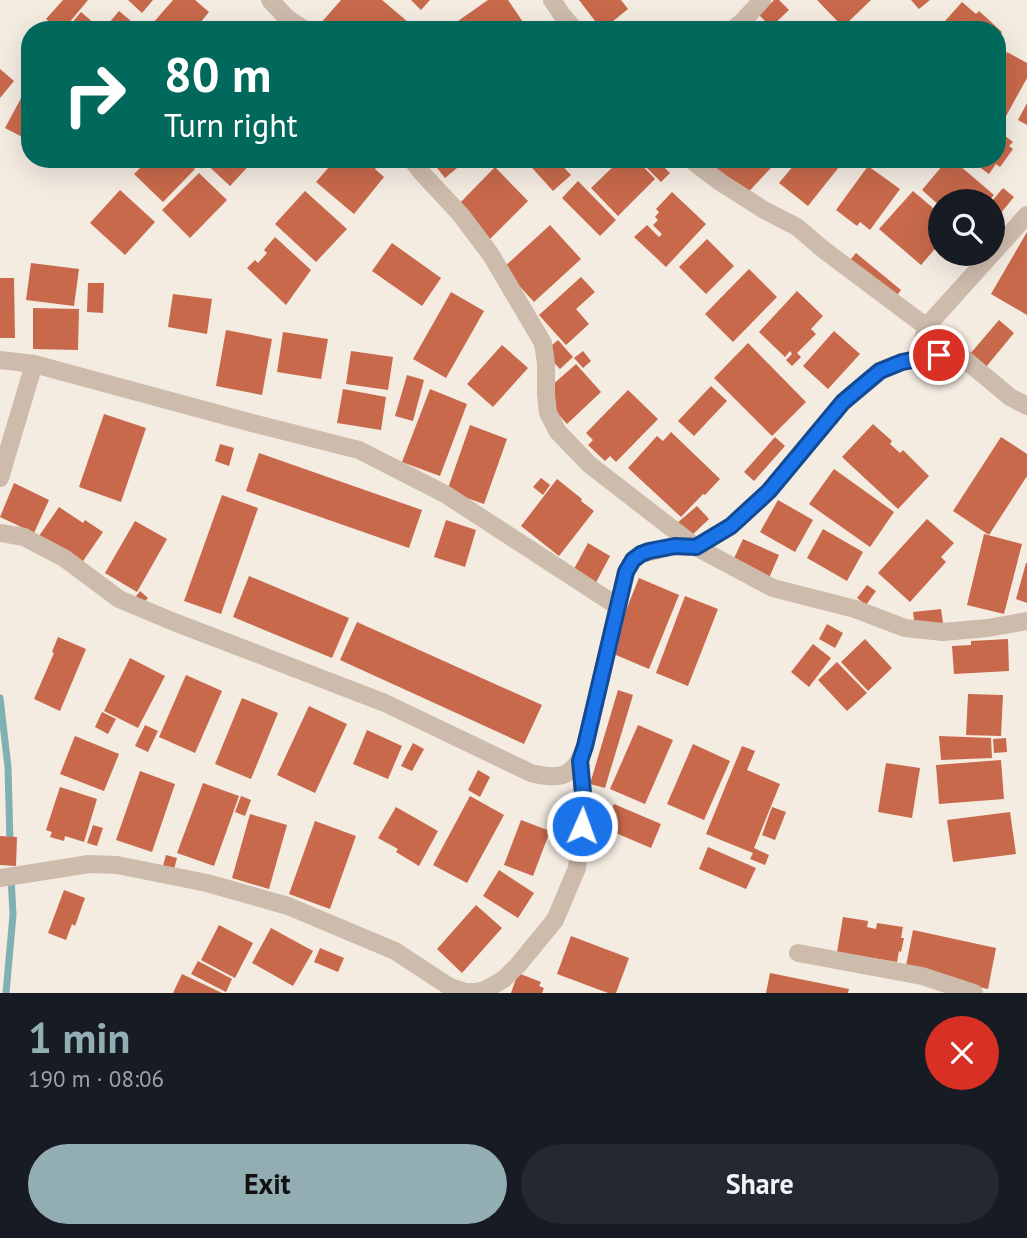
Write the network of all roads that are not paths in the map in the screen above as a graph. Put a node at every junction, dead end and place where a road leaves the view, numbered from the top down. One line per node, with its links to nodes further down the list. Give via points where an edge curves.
1 (270, 0): 4 (street)
2 (552, 0): 5 (street)
3 (762, 0): 6 (street)
4 (292, 21)
5 (567, 21)
6 (744, 21)
7 (418, 168): 18 (street, via 491,255 544,343 548,413 558,432 590,465)
8 (702, 168): 10 (street, via 797,228)
9 (1027, 215): 10 (street)
10 (926, 327): 11 (street); 12 (street)
11 (919, 358): 12 (street); 18 (street, via 880,371 843,402 769,491 731,526)
12 (962, 358): 15 (street)
13 (0, 360): 14 (street)
14 (34, 364): 16 (street); 19 (street, via 359,450 445,494)
15 (1027, 406)
16 (0, 478)
17 (0, 533): 21 (street, via 24,537 64,558 119,599 385,703 531,773 559,776)
18 (696, 547): 19 (street, via 649,551 633,560); 20 (street, via 773,588 855,609 905,628 943,632)
19 (617, 606): 21 (street)
20 (1027, 621)
21 (580, 761): 22 (street, via 584,804 577,868 555,920 511,972 485,990 466,992 450,987 395,951 288,906 207,883 89,864)
22 (0, 878)
23 (797, 953): 24 (street, via 922,976)
24 (974, 993)

